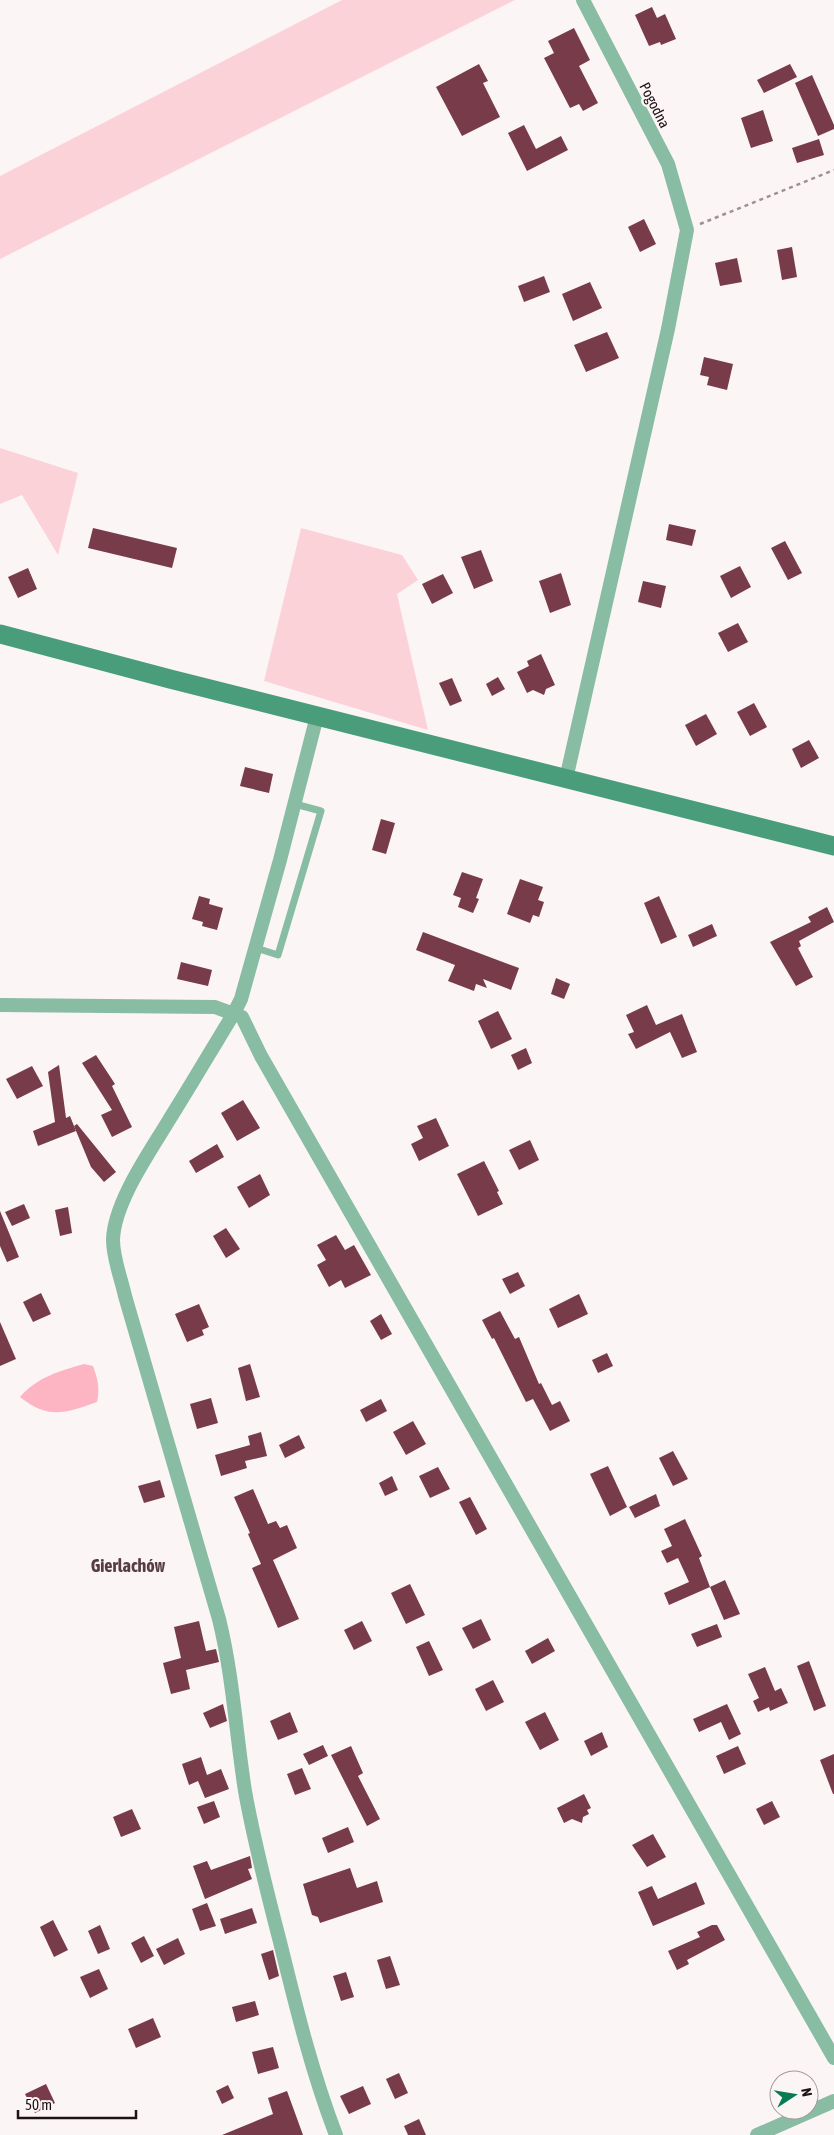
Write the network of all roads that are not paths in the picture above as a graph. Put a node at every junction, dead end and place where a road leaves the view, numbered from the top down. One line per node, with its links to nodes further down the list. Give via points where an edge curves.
1 (583, 0): 4 (street, Pogodna, via 668,164 687,230 668,329)
2 (0, 634): 3 (main road)
3 (317, 716): 4 (main road); 5 (street)
4 (566, 779): 6 (main road)
5 (295, 804): 7 (street); 7 (lane, via 321,811 278,955)
6 (834, 846)
7 (256, 948): 9 (street)
8 (0, 1005): 9 (street, via 214,1007)
9 (234, 1013): 10 (street, via 242,1016 247,1024 261,1056); 12 (street, via 138,1172 115,1224 114,1253 219,1619 227,1653 253,1833 293,1995)
10 (834, 2058)
11 (834, 2101): 13 (street)
12 (336, 2135)
13 (758, 2135)

